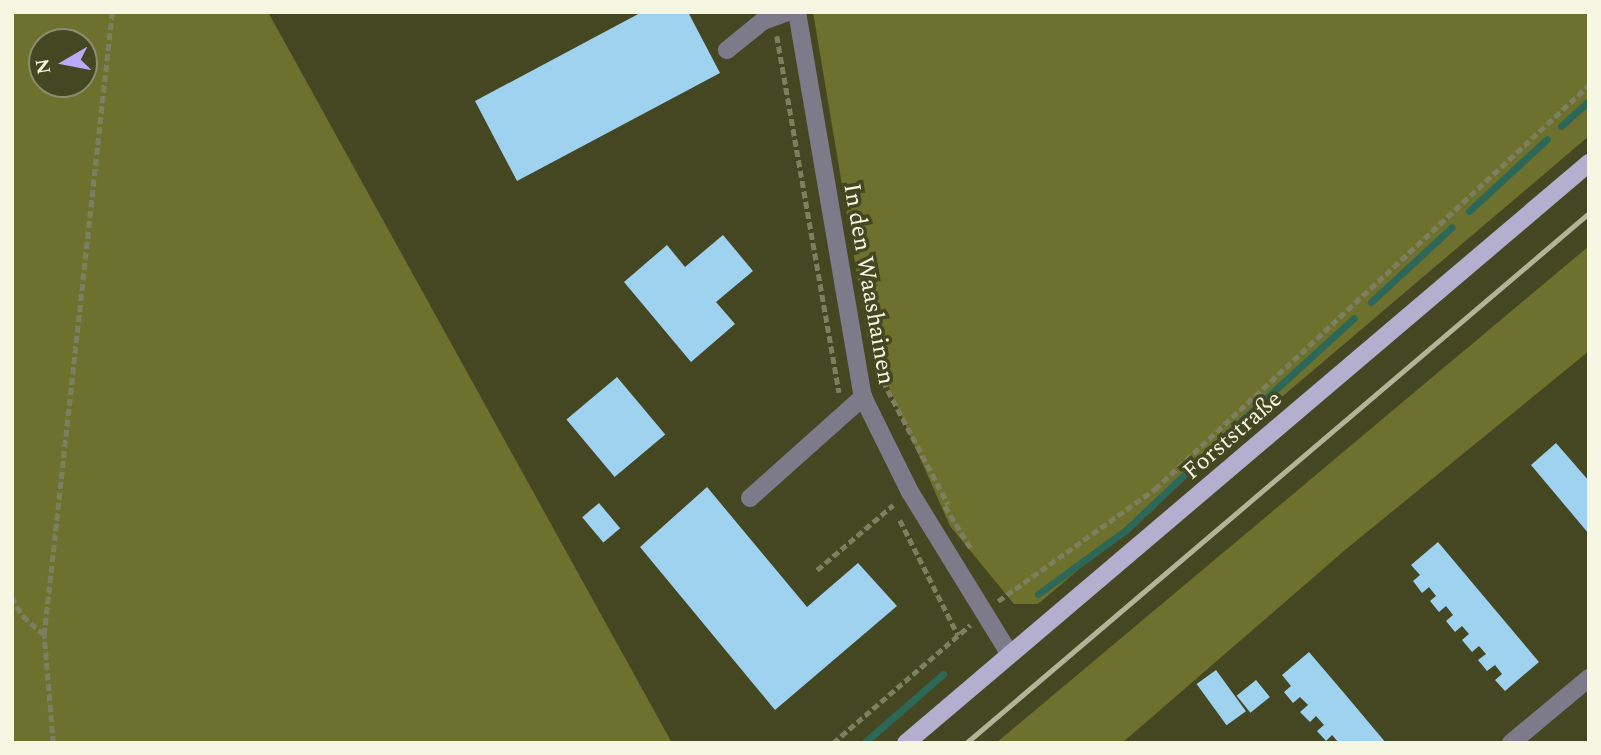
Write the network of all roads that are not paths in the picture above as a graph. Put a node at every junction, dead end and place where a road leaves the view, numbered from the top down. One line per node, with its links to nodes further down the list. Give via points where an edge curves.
1 (788, 12): 3 (street, via 763,20)
2 (797, 12): 5 (street, In den Waashainen)
3 (727, 50)
4 (1589, 163): 7 (main road, Forststraße, via 1136,552)
5 (863, 397): 6 (street); 7 (street, In den Waashainen, via 910,492)
6 (750, 498)
7 (1009, 653): 9 (main road, Forststraße)
8 (1589, 678): 10 (street)
9 (906, 743)
10 (1511, 743)

